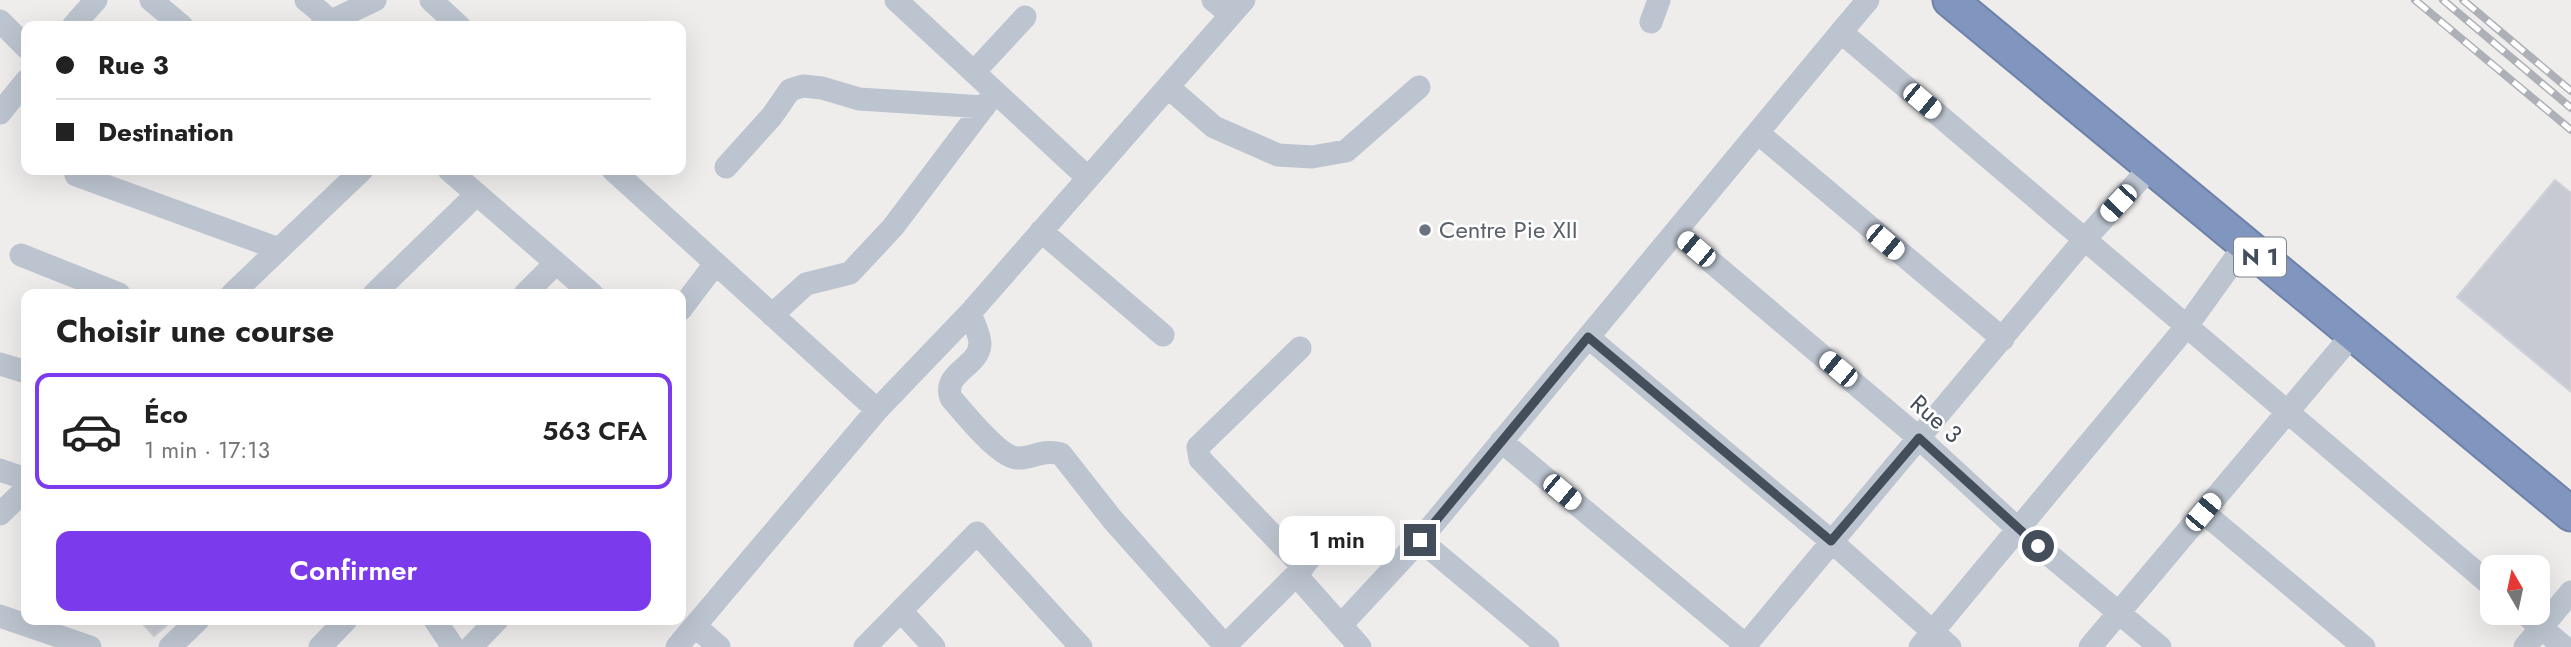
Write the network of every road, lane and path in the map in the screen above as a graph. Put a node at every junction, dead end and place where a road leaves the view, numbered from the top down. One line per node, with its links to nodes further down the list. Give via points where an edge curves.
1 (96, 0): 15 (street)
2 (151, 0): 16 (street)
3 (306, 0): 17 (street)
4 (375, 0): 18 (street)
5 (431, 0): 19 (street)
6 (1213, 0): 12 (street)
7 (1659, 0): 20 (street)
8 (1868, 0): 21 (street)
9 (1950, 0): 31 (highway, N 1)
10 (1983, 0): 68 (highway, N 1)
11 (902, 2): 23 (street)
12 (1238, 8): 24 (street)
13 (1025, 17): 23 (street)
14 (0, 21): 22 (street)
15 (77, 21)
16 (176, 21)
17 (324, 21)
18 (332, 21)
19 (454, 21)
20 (1651, 22)
21 (1841, 32): 29 (street); 40 (street)
22 (21, 42)
23 (974, 72): 27 (street)
24 (1168, 86): 26 (street, via 1214,127 1278,155 1312,157 1346,150); 36 (street)
25 (21, 87): 28 (street)
26 (1419, 87)
27 (989, 100): 30 (street, via 859,99 803,86 790,90); 36 (street); 53 (street, via 893,228 850,273 806,284)
28 (0, 113)
29 (1758, 133): 39 (street); 58 (street)
30 (726, 167)
31 (2151, 167): 40 (street); 41 (highway, N 1)
32 (76, 175): 42 (street)
33 (357, 175): 42 (street)
34 (455, 175): 37 (street)
35 (618, 175): 45 (street)
36 (1087, 177): 38 (street)
37 (477, 194): 44 (street); 48 (street)
38 (1041, 231): 52 (street); 56 (street)
39 (1676, 232): 57 (street); 64 (street, Rue 3)
40 (2084, 240): 54 (street); 58 (street)
41 (2245, 245): 54 (street); 55 (highway, N 1)
42 (279, 249): 47 (street)
43 (21, 255): 46 (street)
44 (556, 263): 49 (street); 50 (street)
45 (715, 264): 51 (street); 53 (street)
46 (106, 289)
47 (237, 289)
48 (379, 289)
49 (530, 289)
50 (586, 289)
51 (686, 302)
52 (970, 313): 62 (street); 105 (street, via 981,341 979,352 952,380 951,398 1003,453 1017,458 1048,451 1061,454)
53 (772, 316): 62 (street)
54 (2186, 327): 63 (street); 73 (street)
55 (2353, 334): 63 (street); 72 (highway, N 1)
56 (1163, 335)
57 (1588, 337): 65 (street); 76 (street)
58 (2003, 339): 64 (street)
59 (1300, 348): 77 (street, via 1198,447 1200,458)
60 (0, 364): 61 (street)
61 (21, 370)
62 (877, 411): 91 (street)
63 (2288, 412): 70 (street); 78 (street)
64 (1919, 438): 73 (street, Rue 3); 76 (street)
65 (1501, 440): 75 (street); 94 (street)
66 (0, 470): 67 (street)
67 (21, 477)
68 (2571, 493)
69 (21, 494): 71 (street)
70 (2203, 512): 81 (street); 111 (street)
71 (0, 514)
72 (2571, 514)
73 (2018, 529): 81 (street, Rue 3); 93 (street)
74 (1332, 531): 77 (street)
75 (1420, 540): 89 (street); 107 (street)
76 (1831, 541): 93 (street); 94 (street)
77 (1299, 571): 89 (street); 105 (street)
78 (2480, 576)
79 (2571, 592): 92 (street)
80 (902, 611): 102 (street); 103 (street); 104 (street, via 977,533)
81 (2118, 613): 109 (street); 110 (street, Rue 3)
82 (0, 616): 83 (street)
83 (21, 620)
84 (48, 625): 95 (street)
85 (193, 625): 96 (street)
86 (341, 625): 97 (street)
87 (438, 625): 98 (street)
88 (491, 625): 99 (street)
89 (1341, 625): 106 (street)
90 (2538, 625): 92 (street)
91 (695, 626): 100 (street); 101 (street)
92 (2541, 628): 112 (street); 113 (street)
93 (1926, 640): 108 (street)
94 (1746, 646)
95 (90, 647)
96 (170, 647)
97 (320, 647)
98 (453, 647)
99 (471, 647)
100 (677, 647)
101 (719, 647)
102 (865, 647)
103 (934, 647)
104 (1081, 647)
105 (1225, 647)
106 (1360, 647)
107 (1548, 647)
108 (1950, 647)
109 (2090, 647)
110 (2160, 647)
111 (2364, 647)
112 (2525, 647)
113 (2564, 647)

